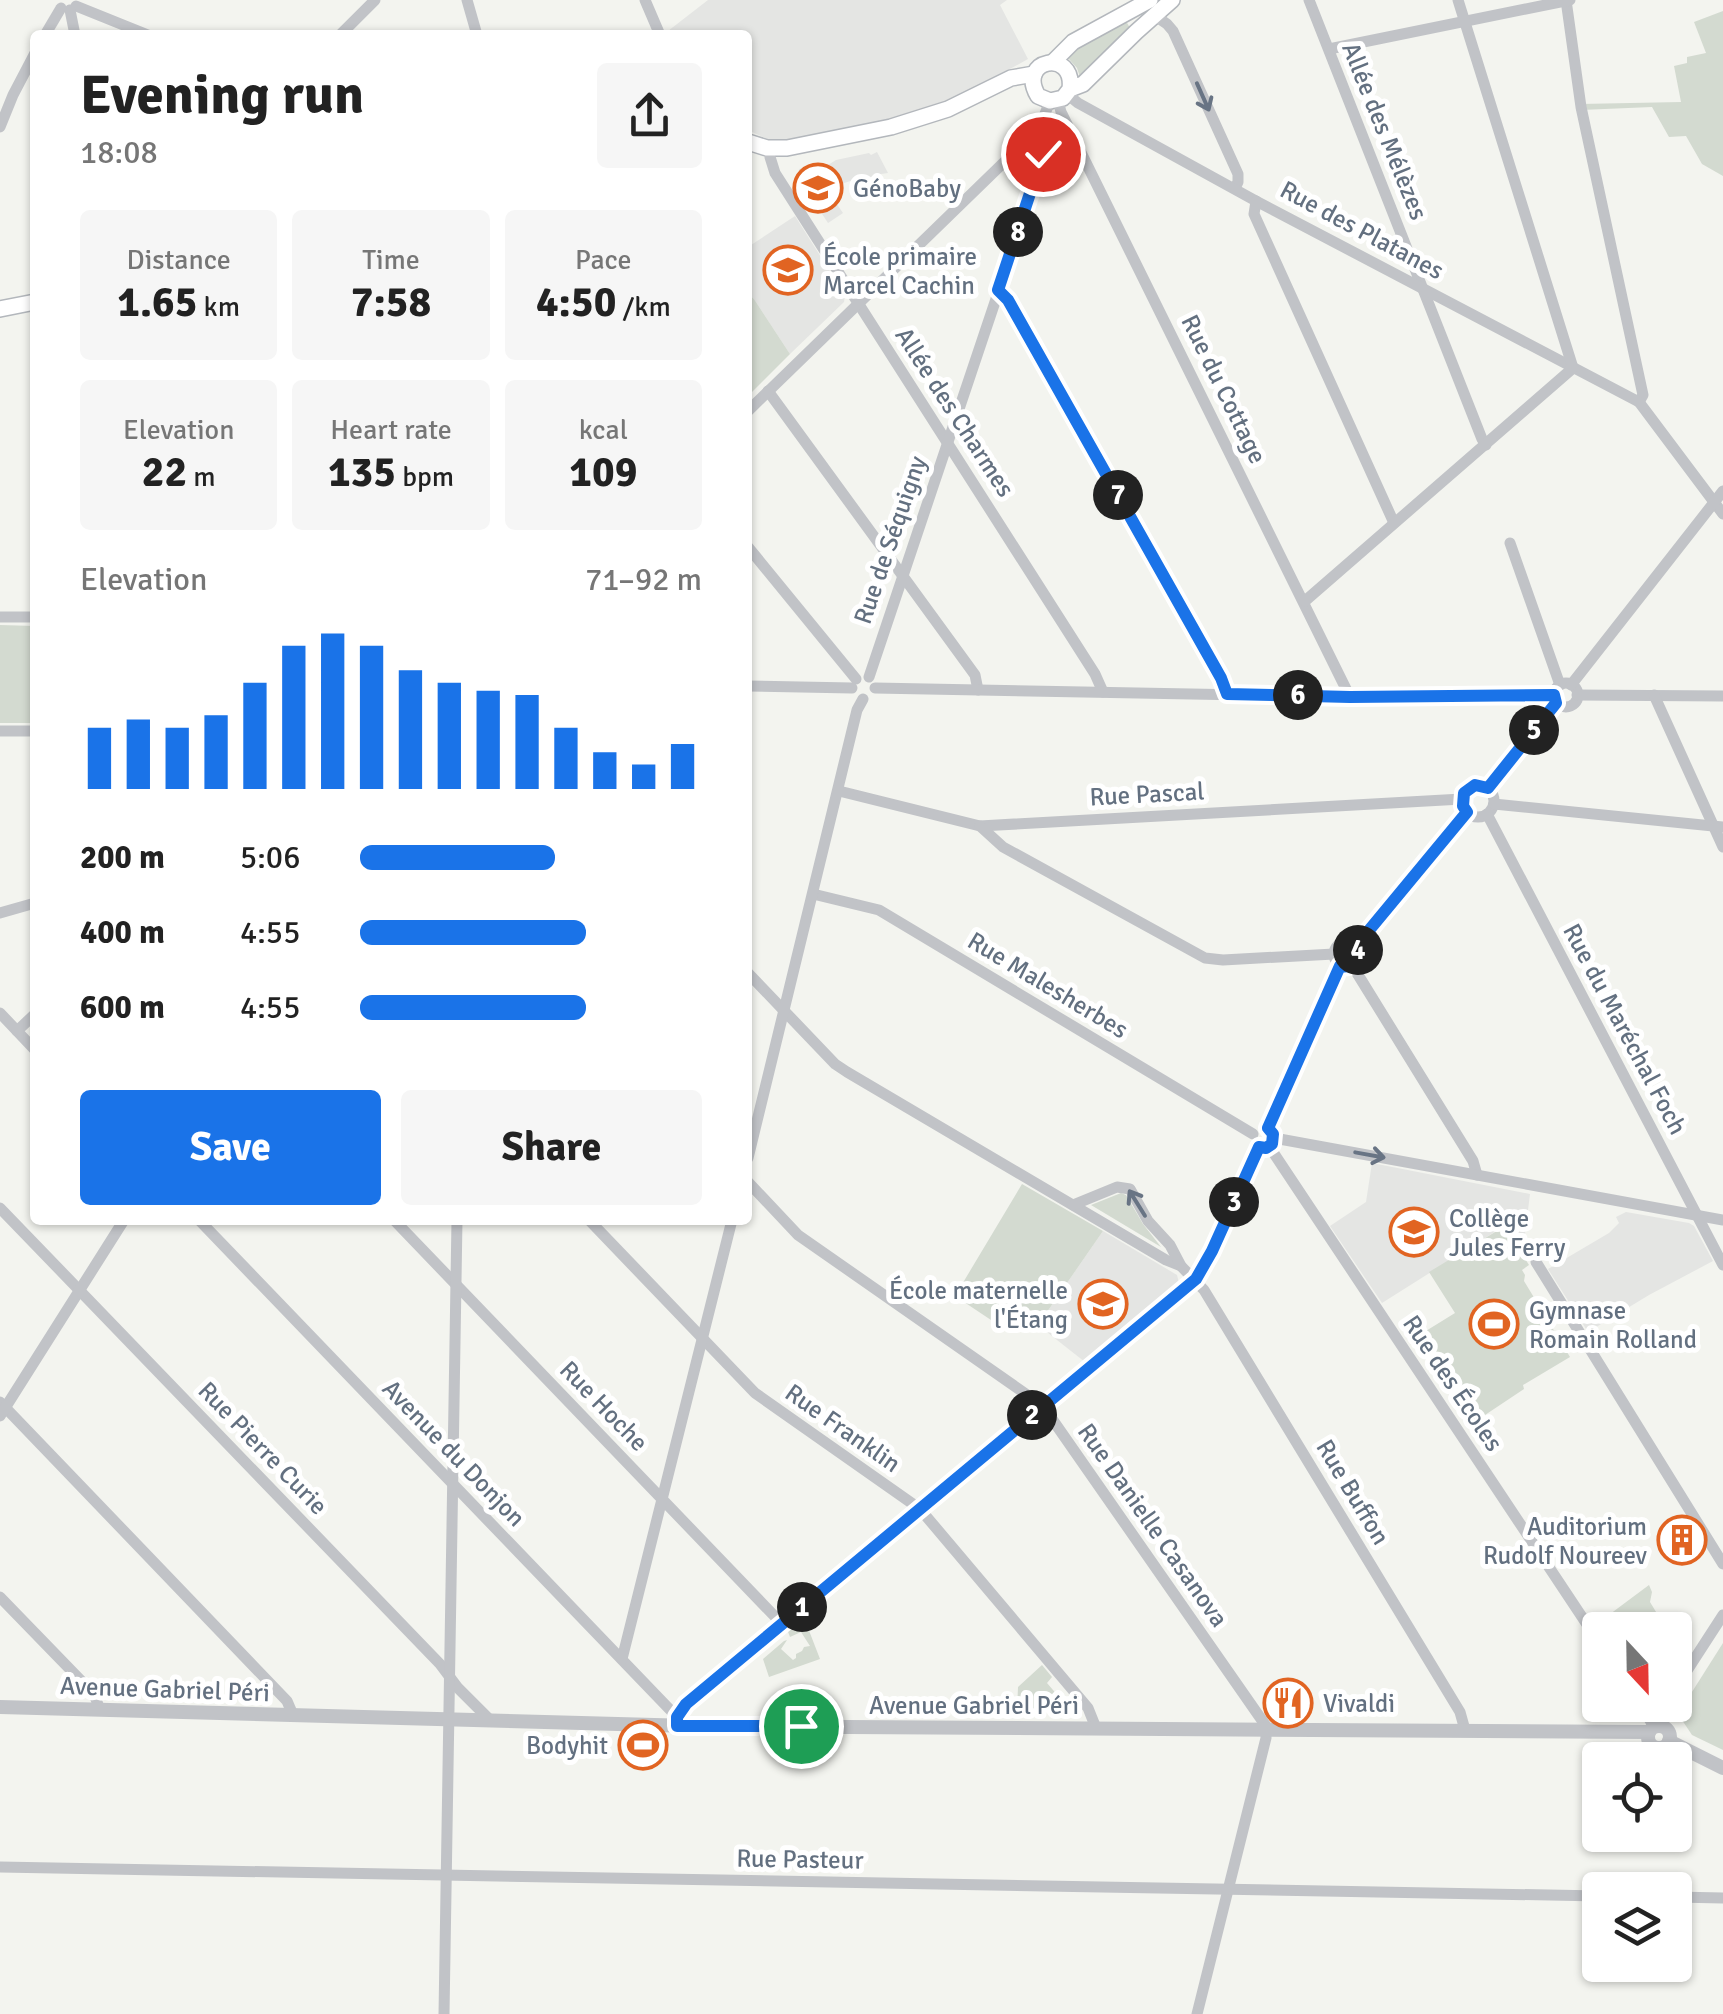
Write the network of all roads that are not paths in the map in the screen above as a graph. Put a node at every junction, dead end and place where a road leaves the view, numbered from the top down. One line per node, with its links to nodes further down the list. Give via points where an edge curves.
1 (375, 0): 14 (street)
2 (467, 0): 15 (street)
3 (645, 0): 16 (street)
4 (1172, 0): 9 (main road)
5 (1309, 0): 17 (street, Allée des Mélèzes)
6 (1458, 0): 10 (street)
7 (1568, 0): 10 (street); 36 (street, via 1580,104 1643,395)
8 (69, 5): 11 (street); 12 (street); 13 (street)
9 (1152, 7): 19 (main road, via 1073,42); 21 (main road, via 1083,84); 27 (street, one-way to 27, via 1173,31 1238,174)
10 (1465, 22): 17 (street); 34 (street)
11 (48, 30)
12 (75, 30)
13 (135, 30)
14 (345, 30)
15 (476, 30)
16 (658, 30)
17 (1329, 49): 29 (street, Allée des Mélèzes)
18 (30, 60): 20 (street)
19 (1054, 62): 21 (main road, via 1042,65); 21 (main road, via 1070,78)
20 (6, 94): 22 (street)
21 (1049, 94): 23 (street); 24 (main road, via 1011,78 891,127 786,148); 26 (main road, via 1007,86 912,130); 27 (street, Rue des Platanes); 47 (street, Rue du Cottage)
22 (0, 126)
23 (1033, 134): 30 (street, Rue de Séquigny, via 1042,162); 32 (street)
24 (752, 148)
25 (752, 149): 26 (main road)
26 (770, 156): 32 (street, Allée des Charmes)
27 (1236, 188): 28 (street, Rue des Platanes)
28 (1256, 201): 29 (street, Rue des Platanes); 43 (street, via 1254,214)
29 (1422, 288): 34 (street, Rue des Platanes); 39 (street, Allée des Mélèzes)
30 (998, 290): 38 (street, Rue de Séquigny); 55 (street)
31 (30, 303): 33 (main road)
32 (858, 303): 35 (street); 38 (street, Allée des Charmes)
33 (1, 306)
34 (1573, 368): 36 (street, Rue des Platanes); 39 (street)
35 (768, 391): 37 (street); 46 (street)
36 (1638, 402): 41 (street)
37 (752, 406)
38 (947, 441): 46 (street, Rue de Séquigny); 53 (street, Allée des Charmes)
39 (1486, 445): 43 (street)
40 (1723, 490): 41 (street)
41 (1714, 502): 42 (street); 54 (street)
42 (1723, 514)
43 (1394, 523): 47 (street)
44 (1510, 543): 54 (street)
45 (752, 552): 50 (street)
46 (902, 575): 50 (street, Rue de Séquigny); 52 (street)
47 (1304, 601): 58 (street, Rue du Cottage)
48 (0, 617): 49 (street)
49 (30, 617)
50 (863, 683): 51 (street); 52 (street); 62 (street, via 855,695 863,699)
51 (752, 686)
52 (978, 690): 53 (street)
53 (1103, 692): 55 (street)
54 (1564, 692): 56 (street); 58 (street); 61 (street)
55 (1227, 694): 58 (street)
56 (1654, 696): 57 (street); 66 (street)
57 (1723, 696)
58 (1350, 697)
59 (0, 731): 60 (street)
60 (30, 731)
61 (1488, 788): 63 (street, via 1475,785 1464,793); 64 (street, via 1494,798)
62 (838, 791): 65 (street, Rue Pascal); 68 (street)
63 (1465, 805): 64 (street, via 1476,816); 65 (street, Rue Pascal); 71 (street)
64 (1490, 809): 66 (street); 85 (street, Rue du Maréchal Foch)
65 (980, 826): 72 (street, via 1003,847 1206,958)
66 (1718, 826): 67 (street)
67 (1723, 847)
68 (813, 894): 74 (street); 79 (street, Rue Malesherbes, via 879,910 1253,1134 1260,1127)
69 (30, 904): 70 (street)
70 (0, 913)
71 (1356, 946): 72 (street, via 1358,959); 72 (street, via 1342,942 1335,949)
72 (1342, 962): 79 (street); 81 (street)
73 (752, 977): 74 (street)
74 (783, 1010): 80 (street); 83 (street, via 846,1072)
75 (0, 1013): 77 (street)
76 (30, 1019): 77 (street)
77 (17, 1031): 78 (street)
78 (30, 1045)
79 (1268, 1140): 81 (street, one-way to 81); 96 (street); 108 (street, Rue des Écoles)
80 (752, 1141)
81 (1477, 1175): 85 (street)
82 (752, 1186): 100 (street, Rue Danielle Casanova, via 798,1235)
83 (1073, 1205): 95 (street); 95 (street, one-way to 83, via 1130,1189 1117,1186)
84 (0, 1208): 98 (street, Rue Pierre Curie)
85 (1697, 1216): 86 (street); 94 (street, Rue du Maréchal Foch)
86 (1723, 1220)
87 (121, 1225): 98 (street)
88 (204, 1225): 102 (street, Avenue du Donjon)
89 (399, 1225): 97 (street, Rue Hoche)
90 (457, 1225): 97 (street)
91 (594, 1225): 99 (street, Rue Franklin)
92 (731, 1225): 99 (street)
93 (1536, 1262): 105 (street)
94 (1723, 1265)
95 (1180, 1266): 96 (street, Rue Buffon)
96 (1196, 1279): 100 (street); 123 (street, Rue Buffon)
97 (456, 1284): 102 (street); 103 (street, Rue Hoche)
98 (80, 1291): 101 (street); 112 (street, Rue Pierre Curie)
99 (702, 1338): 103 (street); 104 (street, Rue Franklin, via 763,1400)
100 (1043, 1406): 104 (street); 122 (street, Rue Danielle Casanova)
101 (2, 1409): 115 (street, via 287,1701)
102 (453, 1484): 110 (street, Avenue du Donjon); 112 (street)
103 (662, 1498): 109 (street, Rue Hoche); 110 (street)
104 (920, 1509): 109 (street); 121 (street, Rue Franklin, via 1088,1708)
105 (1723, 1564)
106 (0, 1597): 114 (street, via 94,1694)
107 (1723, 1615): 111 (street)
108 (1582, 1617)
109 (782, 1624): 118 (street, via 686,1704)
110 (622, 1659): 118 (street, Avenue du Donjon)
111 (1692, 1663)
112 (450, 1680): 116 (street); 117 (street, Rue Pierre Curie)
113 (0, 1707): 114 (street, Avenue Gabriel Péri)
114 (100, 1710): 115 (street, Avenue Gabriel Péri)
115 (293, 1715): 116 (street, Avenue Gabriel Péri)
116 (449, 1720): 117 (street, Avenue Gabriel Péri); 127 (street)
117 (491, 1721): 118 (street, Avenue Gabriel Péri)
118 (677, 1721): 121 (street, Avenue Gabriel Péri)
119 (1652, 1722): 124 (street)
120 (1660, 1722): 124 (street)
121 (1096, 1728): 122 (street, Avenue Gabriel Péri)
122 (1267, 1730): 123 (street, Avenue Gabriel Péri); 128 (street)
123 (1465, 1730): 124 (street, Avenue Gabriel Péri)
124 (1658, 1732): 125 (street, Avenue Gabriel Péri)
125 (1723, 1768)
126 (0, 1867): 127 (street, Rue Pasteur)
127 (446, 1875): 128 (street, Rue Pasteur); 132 (street)
128 (1228, 1890): 129 (street, Rue Pasteur); 133 (street)
129 (1582, 1896)
130 (1692, 1898): 131 (street)
131 (1723, 1898)
132 (444, 2014)
133 (1197, 2014)

